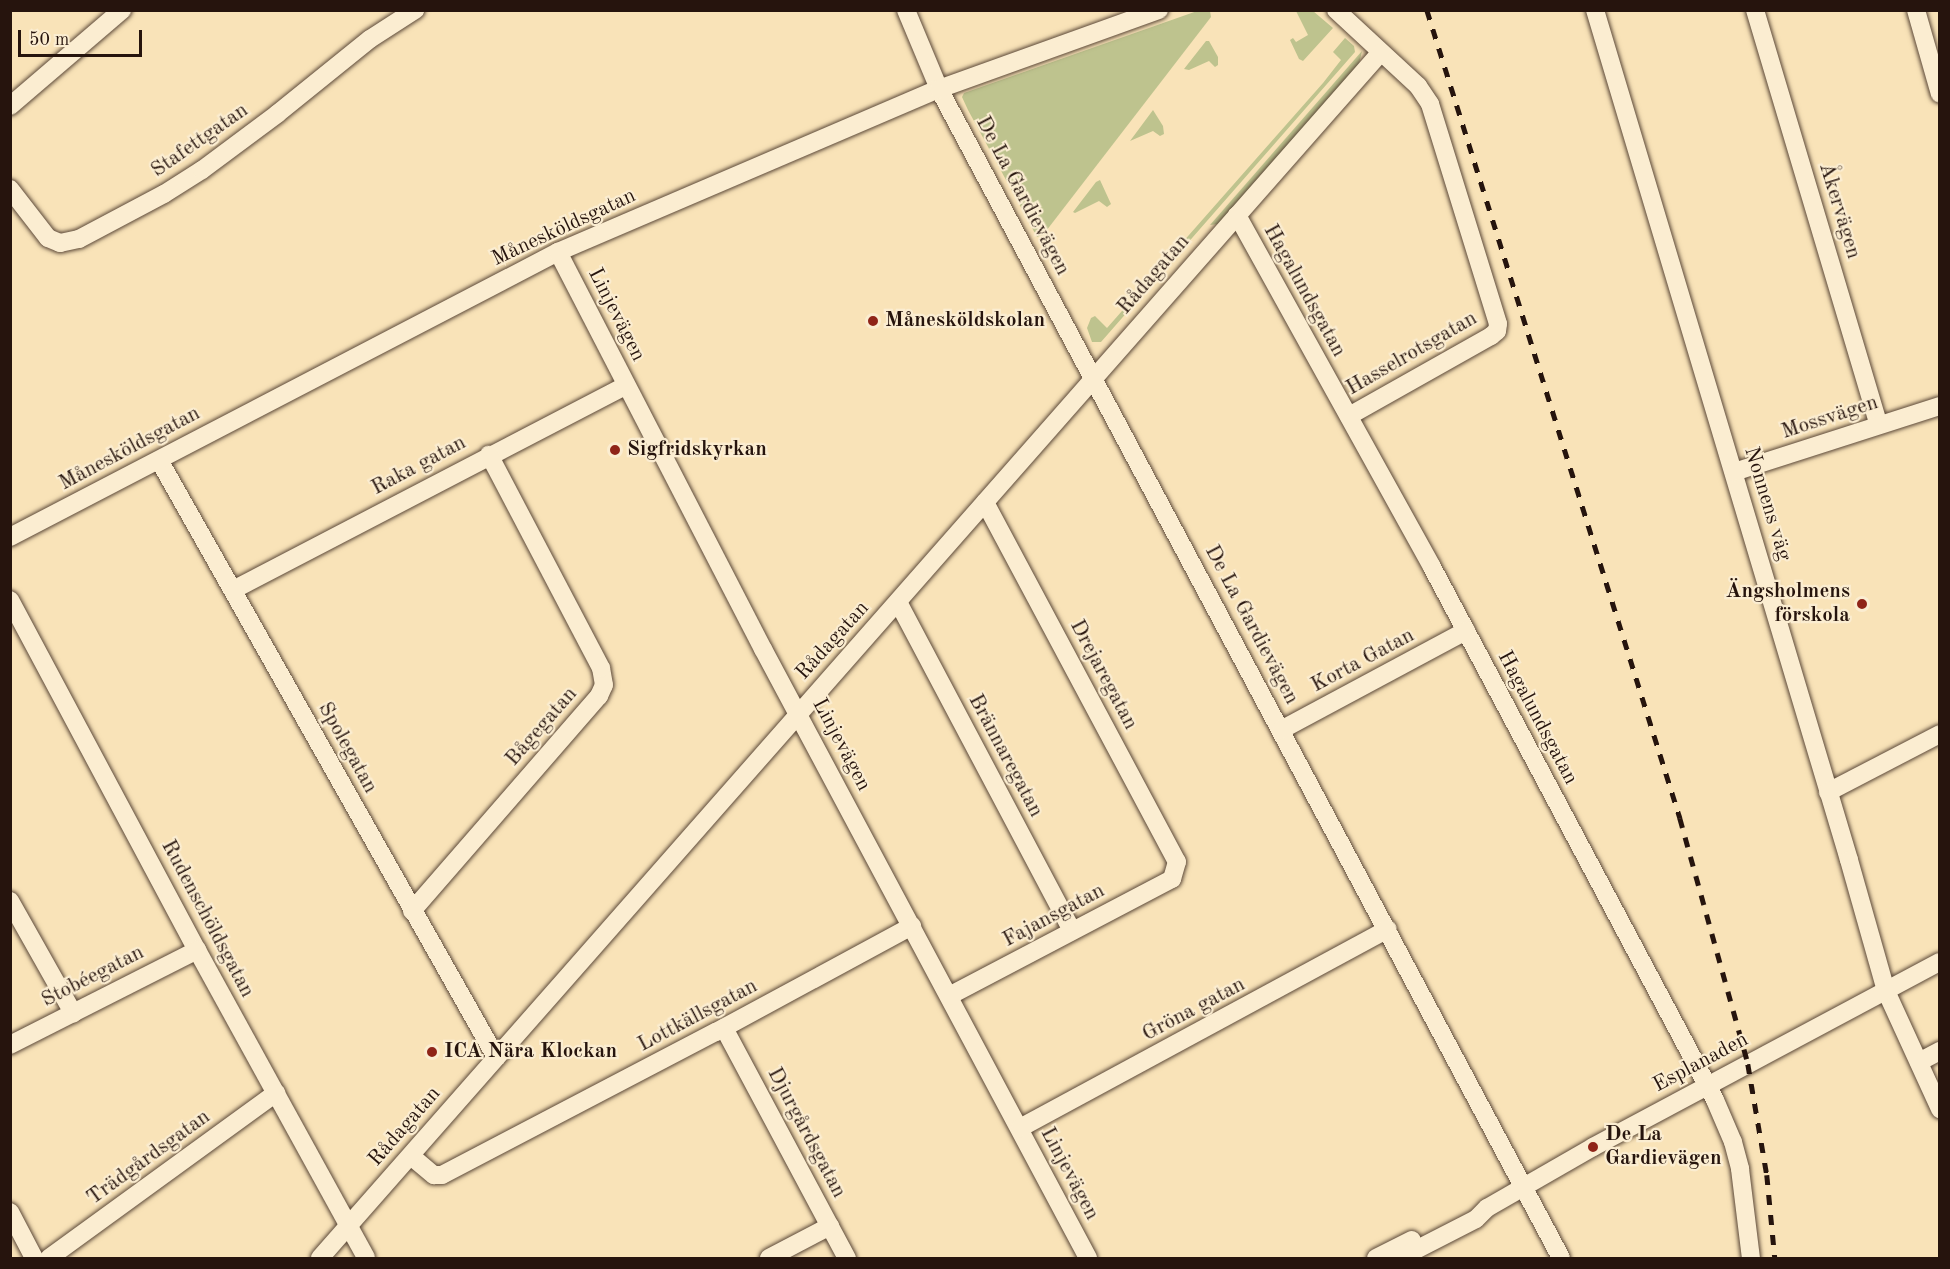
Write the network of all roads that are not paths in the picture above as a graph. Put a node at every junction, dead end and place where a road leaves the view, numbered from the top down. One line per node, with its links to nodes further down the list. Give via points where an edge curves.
1 (414, 10): 13 (street, Stafettgatan, via 370,39 202,170 79,239 60,243 48,238)
2 (906, 10): 10 (street, De La Gardievägen)
3 (1159, 10): 10 (street, Månesköldsgatan)
4 (1336, 10): 9 (street)
5 (1595, 10): 23 (street, Nonnens väg)
6 (1755, 10): 20 (street, Åkervägen)
7 (1916, 10): 11 (street)
8 (119, 11): 12 (street)
9 (1380, 53): 14 (street, Rådagatan); 19 (street, Hasselrotsgatan, via 1418,86 1430,104 1498,324 1497,331)
10 (939, 89): 15 (street, Månesköldsgatan); 16 (street, De La Gardievägen)
11 (1940, 94)
12 (10, 105)
13 (10, 189)
14 (1237, 215): 16 (street, Rådagatan); 19 (street, Hagalundsgatan)
15 (558, 252): 17 (street, Linjevägen); 22 (street, Månesköldsgatan)
16 (1094, 377): 24 (street, Rådagatan); 31 (street, De La Gardievägen)
17 (626, 385): 21 (street, Raka gatan); 30 (street, Linjevägen)
18 (1940, 406): 20 (street, Mossvägen)
19 (1348, 416): 29 (street, Hagalundsgatan)
20 (1879, 425): 23 (street, Mossvägen)
21 (489, 455): 26 (street, Raka gatan); 36 (street, Bågegatan, via 601,668 604,685 599,696)
22 (159, 460): 25 (street, Månesköldsgatan); 26 (street, Spolegatan)
23 (1734, 472): 33 (street, Nonnens väg)
24 (985, 502): 28 (street, Rådagatan); 34 (street, Drejaregatan, via 1177,862)
25 (10, 537)
26 (233, 590): 36 (street, Spolegatan)
27 (10, 600): 40 (street, Rudenschöldsgatan)
28 (898, 602): 30 (street, Rådagatan); 39 (street, Brännaregatan)
29 (1466, 631): 31 (street, Korta Gatan); 50 (street, Hagalundsgatan)
30 (799, 713): 37 (street, Linjevägen); 48 (street, Rådagatan)
31 (1281, 730): 38 (street, De La Gardievägen)
32 (1940, 734): 33 (street)
33 (1828, 792): 42 (street, Nonnens väg)
34 (1176, 871): 39 (street, Fajansgatan, via 1172,879)
35 (10, 901): 44 (street)
36 (412, 911): 48 (street, Spolegatan)
37 (912, 926): 43 (street, Linjevägen); 45 (street, Lottkällsgatan)
38 (1388, 929): 53 (street, Gröna gatan); 55 (street, De La Gardievägen)
39 (1072, 931): 43 (street, Fajansgatan)
40 (197, 950): 44 (street, Stobéegatan); 51 (street, Rudenschöldsgatan)
41 (1940, 962): 42 (street, Esplanaden)
42 (1886, 991): 49 (street, Nonnens väg); 50 (street, Esplanaden)
43 (949, 996): 53 (street, Linjevägen)
44 (73, 1013): 46 (street, Stobéegatan)
45 (724, 1028): 54 (street, Lottkällsgatan, via 442,1175 434,1175); 59 (street, Djurgårdsgatan)
46 (10, 1045)
47 (1940, 1051): 49 (street)
48 (496, 1057): 54 (street, Rådagatan)
49 (1919, 1062): 52 (street, Nonnens väg)
50 (1707, 1086): 55 (street, Esplanaden, via 1593,1146); 70 (street, Hagalundsgatan, via 1726,1124 1738,1161)
51 (276, 1093): 58 (street, Rudenschöldsgatan); 61 (street, Trädgårdsgatan)
52 (1940, 1109)
53 (1020, 1128): 66 (street, Linjevägen)
54 (411, 1156): 58 (street, Rådagatan)
55 (1523, 1189): 56 (street, Esplanaden); 69 (street, De La Gardievägen)
56 (1487, 1208): 67 (street, Esplanaden, via 1471,1209); 68 (street, Esplanaden, via 1476,1219)
57 (10, 1212): 60 (street)
58 (348, 1226): 62 (street, Rådagatan); 63 (street, Rudenschöldsgatan)
59 (830, 1226): 64 (street); 65 (street, Djurgårdsgatan)
60 (34, 1258)
61 (49, 1258)
62 (320, 1258)
63 (366, 1258)
64 (769, 1258)
65 (847, 1258)
66 (1088, 1258)
67 (1376, 1258)
68 (1400, 1258)
69 (1561, 1258)
70 (1751, 1258)

